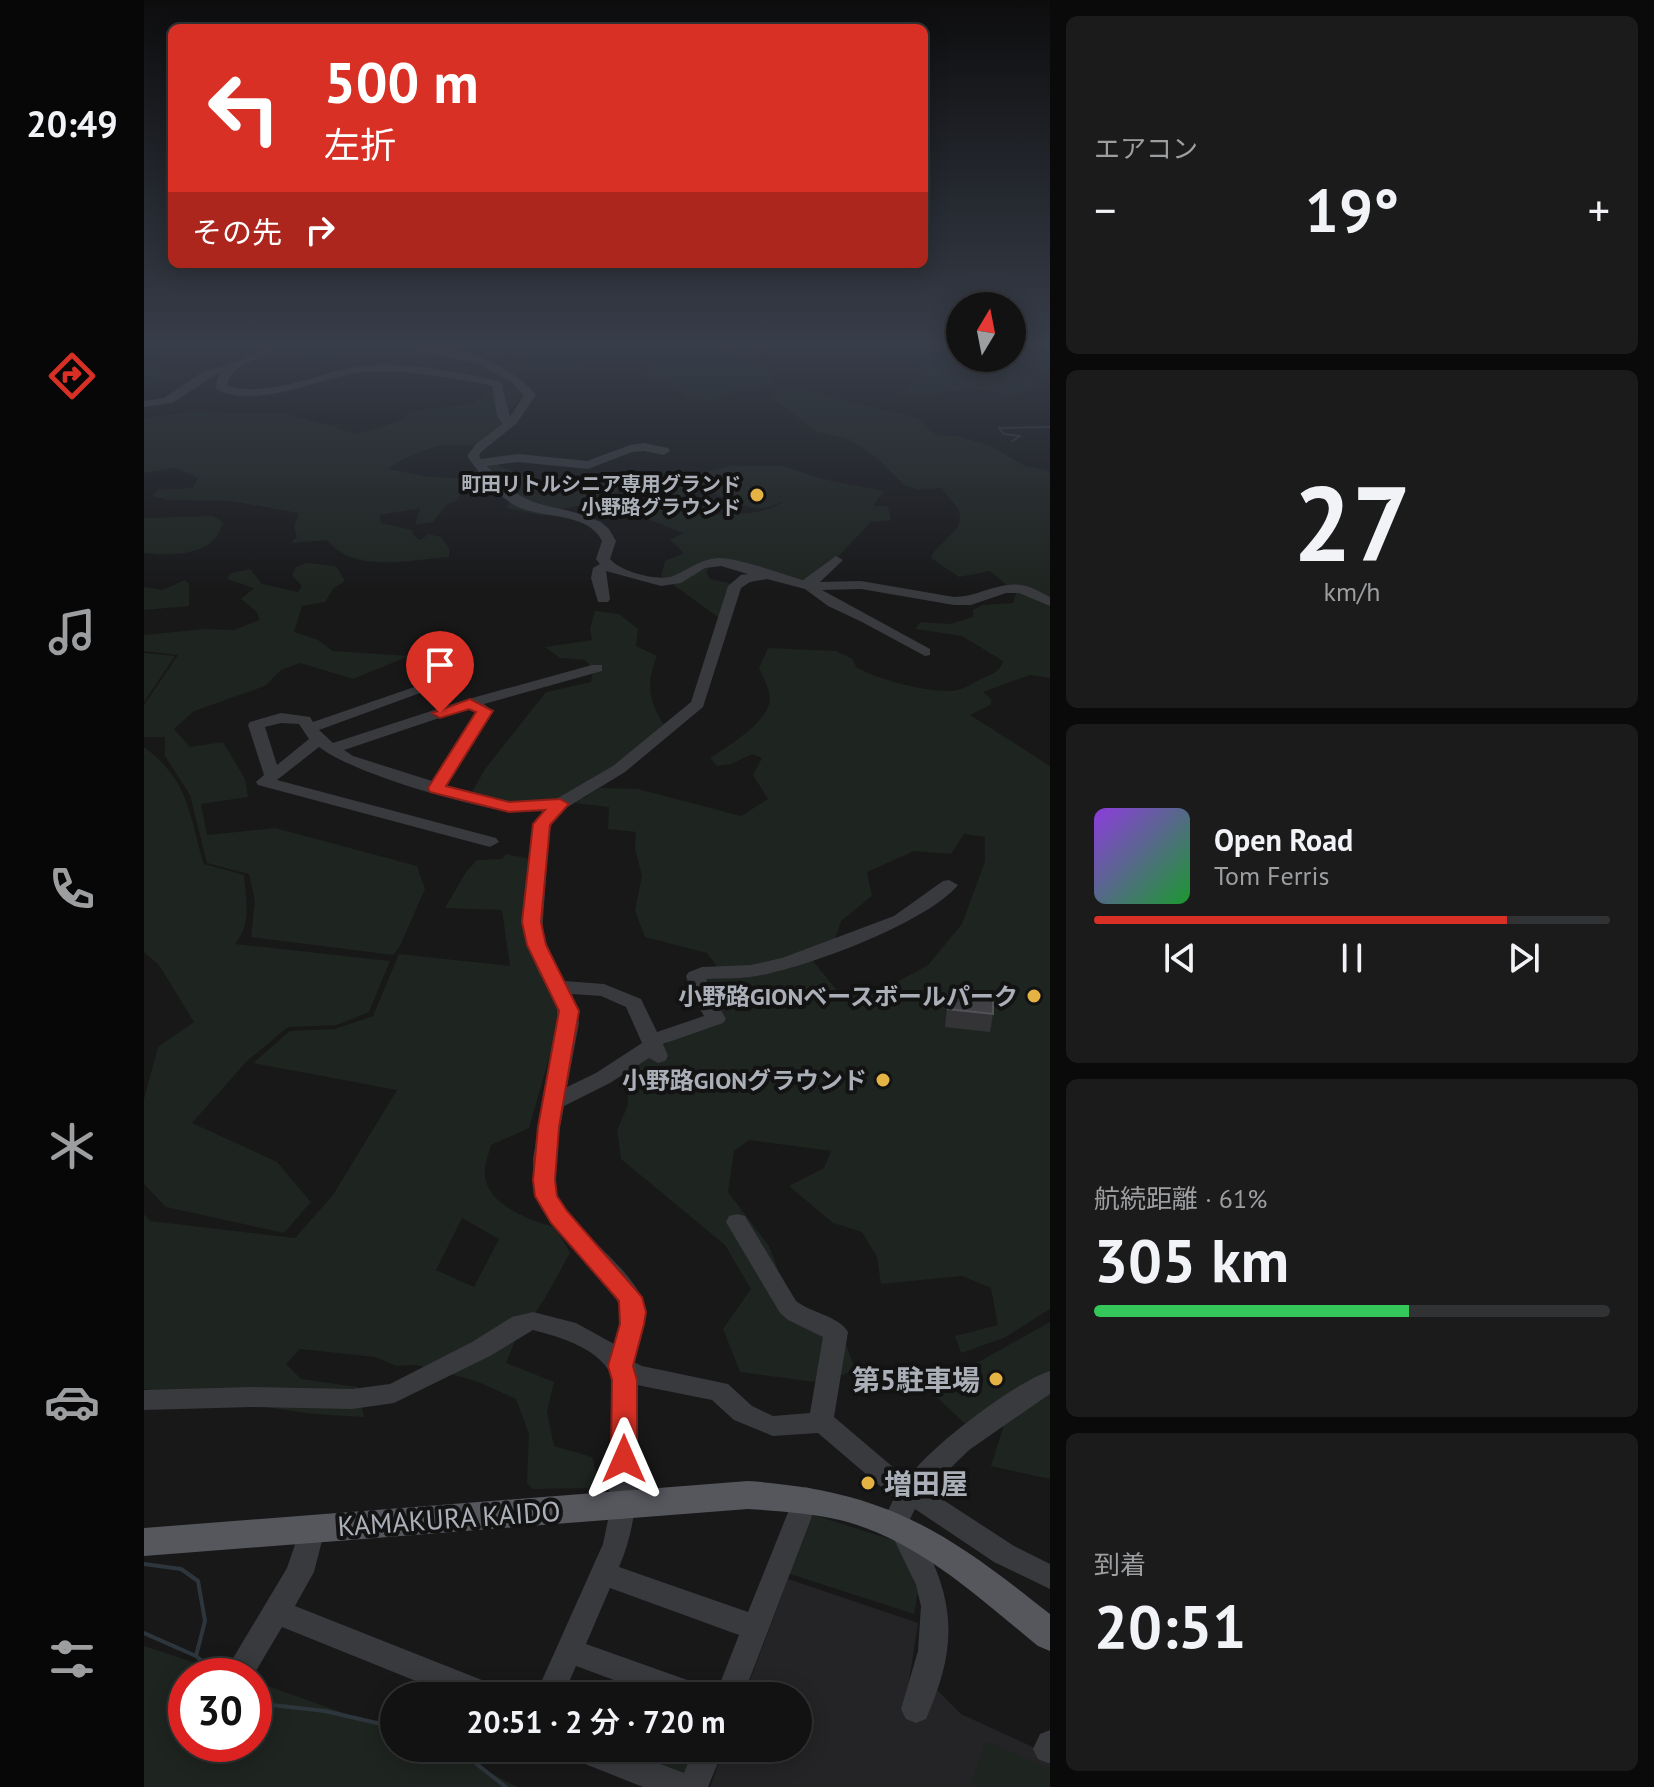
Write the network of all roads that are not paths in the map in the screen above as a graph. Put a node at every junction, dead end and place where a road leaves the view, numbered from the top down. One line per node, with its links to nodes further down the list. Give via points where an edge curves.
1 (505, 426): 3 (street, via 473,452)
2 (664, 451): 3 (street, via 630,449 588,465 518,458)
3 (478, 463): 5 (street, via 522,504 603,529 609,537 603,557)
4 (836, 560): 7 (street)
5 (607, 566): 6 (street, via 661,582 712,562); 8 (street, via 600,568 598,578)
6 (766, 575): 7 (street); 17 (street, via 735,586 698,704 619,769)
7 (808, 585): 9 (street, via 861,585 962,601 1021,589); 10 (street)
8 (603, 599)
9 (1050, 602)
10 (925, 652)
11 (597, 668): 13 (street)
12 (423, 689): 14 (street, via 386,698)
13 (470, 703): 14 (street); 16 (street, via 485,711)
14 (320, 739): 15 (street); 15 (street, via 304,720 256,725); 16 (street, via 347,759)
15 (272, 775): 18 (street, via 264,782)
16 (436, 788): 17 (street, via 509,807)
17 (560, 804): 20 (street, via 541,824 532,922 537,945)
18 (490, 842)
19 (949, 885): 21 (street, via 900,920 787,963 696,976 716,1019)
20 (559, 987): 21 (street, via 604,990 634,1003); 22 (street, via 569,1023)
21 (655, 1048): 22 (street)
22 (554, 1102): 24 (street, via 544,1158 546,1196 630,1297 634,1312)
23 (737, 1222): 27 (street, via 788,1307 836,1332)
24 (621, 1366): 26 (street, via 614,1356 568,1330 533,1321 394,1393 352,1399); 27 (street, via 636,1375 719,1391 743,1413 773,1426); 30 (street)
25 (1050, 1381): 28 (street, via 976,1429)
26 (144, 1400)
27 (821, 1422): 28 (street)
28 (909, 1492): 31 (street); 35 (street, via 1004,1554)
29 (806, 1498): 30 (main road, KAMAKURA KAIDO, via 748,1495); 31 (main road, KAMAKURA KAIDO); 37 (street)
30 (622, 1505): 32 (main road, KAMAKURA KAIDO); 34 (street)
31 (899, 1526): 38 (main road, KAMAKURA KAIDO, via 956,1560); 45 (street, via 932,1593 931,1661)
32 (312, 1529): 33 (main road, KAMAKURA KAIDO); 36 (street, via 300,1572)
33 (144, 1542)
34 (605, 1574): 37 (street); 39 (street)
35 (1050, 1577)
36 (278, 1612): 40 (street); 41 (street)
37 (756, 1628): 44 (street)
38 (1050, 1635)
39 (570, 1651): 42 (street); 43 (street)
40 (249, 1658)
41 (452, 1682)
42 (556, 1682)
43 (655, 1682)
44 (735, 1682)
45 (916, 1709)
46 (616, 1762): 48 (street)
47 (703, 1762): 49 (street)
48 (681, 1787)
49 (693, 1787)

